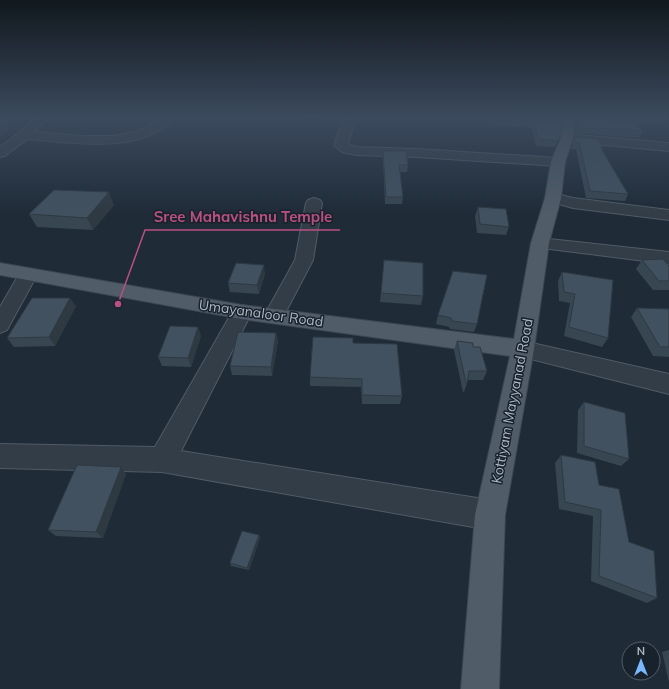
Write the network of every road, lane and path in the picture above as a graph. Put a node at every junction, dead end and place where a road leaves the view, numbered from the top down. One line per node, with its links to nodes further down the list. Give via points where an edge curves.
1 (348, 149): 3 (street)
2 (562, 149): 3 (main road, Kottiyam Mayyanad Road)
3 (558, 162): 4 (main road, Kottiyam Mayyanad Road)
4 (553, 198): 6 (street, via 573,203); 7 (main road, Kottiyam Mayyanad Road)
5 (314, 203): 12 (street, via 304,260)
6 (669, 215)
7 (540, 243): 8 (street); 14 (main road, Kottiyam Mayyanad Road)
8 (669, 258)
9 (0, 269): 10 (main road, Umayanaloor Road)
10 (28, 275): 11 (main road, Umayanaloor Road); 13 (street)
11 (242, 312): 12 (main road, Umayanaloor Road); 17 (street)
12 (274, 316): 14 (main road, Umayanaloor Road)
13 (0, 325)
14 (523, 349): 15 (street); 18 (main road, Kottiyam Mayyanad Road)
15 (669, 384)
16 (0, 456): 17 (street)
17 (162, 460): 18 (street)
18 (490, 515): 19 (main road, Kottiyam Mayyanad Road)
19 (480, 689)

